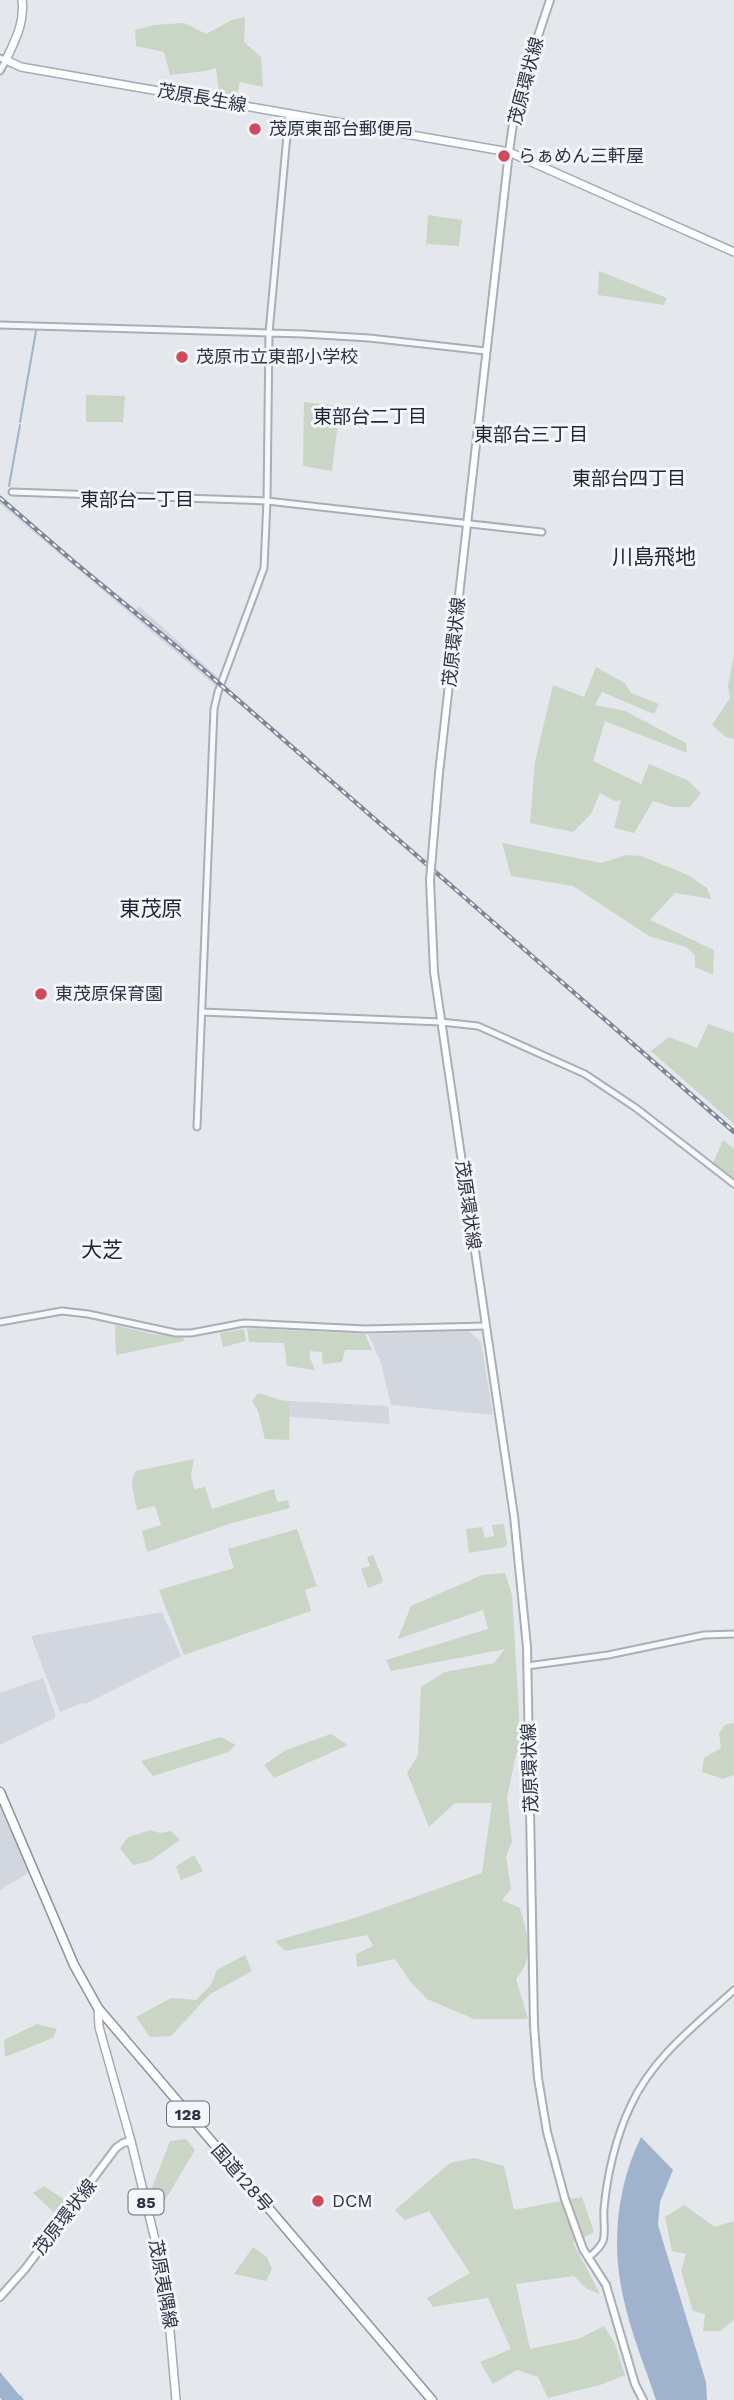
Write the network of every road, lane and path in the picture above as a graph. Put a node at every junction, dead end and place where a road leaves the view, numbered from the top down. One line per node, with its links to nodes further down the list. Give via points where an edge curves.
1 (22, 0): 3 (main road, via 20,31)
2 (550, 0): 6 (main road, 茂原環状線, via 516,102)
3 (3, 59): 4 (street); 5 (main road, 茂原長生線, via 32,70)
4 (0, 71)
5 (289, 113): 6 (main road, 茂原長生線); 9 (street)
6 (509, 152): 7 (main road, 茂原長生線); 10 (main road, 茂原環状線)
7 (734, 252)
8 (0, 326): 9 (street)
9 (269, 333): 10 (street); 12 (street)
10 (486, 351): 13 (main road, 茂原環状線)
11 (12, 492): 12 (street)
12 (267, 501): 13 (street); 15 (street, via 262,577 214,709)
13 (466, 523): 14 (street); 16 (main road, 茂原環状線, bridge, via 430,863 430,920)
14 (542, 532)
15 (202, 1012): 16 (street); 17 (street)
16 (442, 1022): 18 (street, via 478,1026 585,1074); 20 (main road, 茂原環状線)
17 (197, 1127)
18 (734, 1184)
19 (0, 1322): 20 (street, via 62,1311 177,1333 244,1324 365,1329)
20 (486, 1326): 22 (main road, 茂原環状線, via 514,1516)
21 (734, 1634): 22 (street)
22 (527, 1665): 27 (main road, 茂原環状線, via 538,2078 565,2199)
23 (0, 1792): 25 (highway, 国道128号 / 128, via 74,1965)
24 (734, 1990): 27 (street, via 661,2057 635,2096 611,2169 603,2240)
25 (98, 2008): 26 (main road, 茂原夷隅線 / 85, via 99,2027); 30 (highway, 国道128号 / 128)
26 (131, 2141): 28 (main road, 茂原環状線, via 116,2148); 29 (main road, 茂原夷隅線 / 85, via 166,2285)
27 (589, 2257): 31 (main road, 茂原環状線, via 606,2285)
28 (0, 2297)
29 (176, 2400)
30 (432, 2400)
31 (643, 2400)

